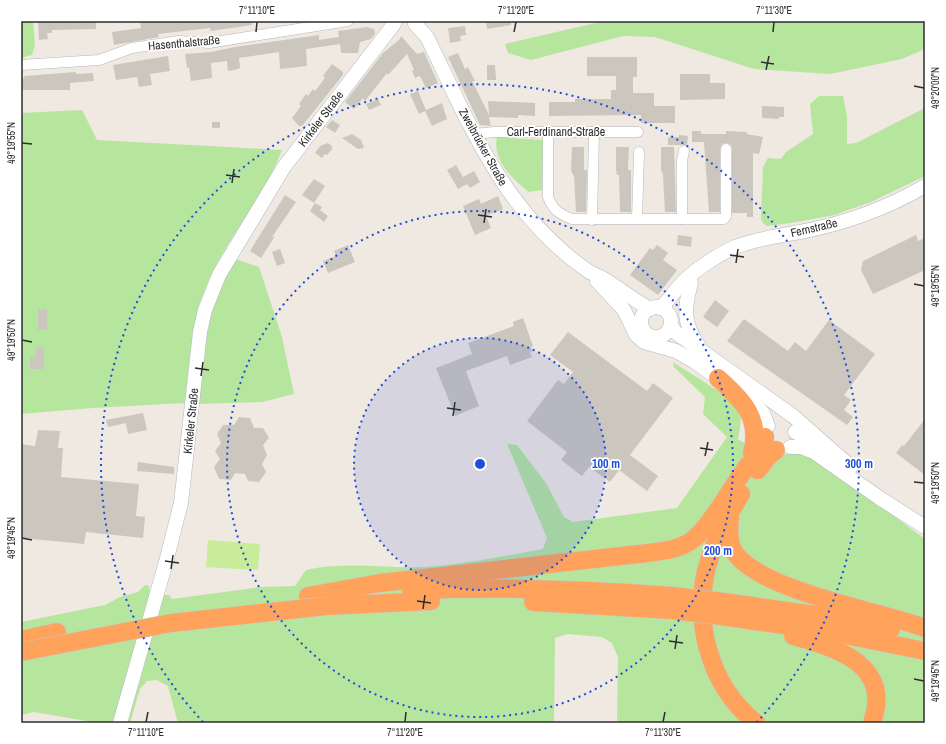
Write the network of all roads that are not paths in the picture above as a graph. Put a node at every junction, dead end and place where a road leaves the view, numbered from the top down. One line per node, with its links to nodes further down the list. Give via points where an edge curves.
1 (348, 21): 4 (street, Hasenthalstraße, via 209,43 179,41 132,48 98,60)
2 (393, 23): 3 (main road, via 407,29); 42 (main road, Kirkeler Straße, via 284,167 212,289 200,332 181,502)
3 (416, 23): 8 (main road, Zweibrücker Straße, via 428,37)
4 (21, 65)
5 (638, 132): 7 (street, Carl-Ferdinand-Straße)
6 (548, 133): 7 (street, Carl-Ferdinand-Straße); 8 (street, Carl-Ferdinand-Straße); 15 (street, via 547,189 552,207 572,219)
7 (594, 133): 15 (street)
8 (474, 134): 17 (main road, Zweibrücker Straße, via 499,178 527,216)
9 (726, 149): 14 (street, via 726,218)
10 (684, 151): 14 (street)
11 (639, 152): 13 (street)
12 (925, 186): 16 (main road, Fernstraße, via 905,198 837,223 744,244)
13 (637, 219): 14 (street); 15 (street)
14 (682, 219)
15 (592, 220)
16 (704, 266): 18 (main road, Fernstraße); 19 (main road, Fernstraße, via 681,283)
17 (593, 277): 19 (main road, Zweibrücker Straße, via 604,279); 22 (main road, Zweibrücker Straße, via 624,310 636,335 644,342 676,351)
18 (691, 283): 19 (main road, Fernstraße); 21 (main road, via 687,297 686,320 689,331 698,345)
19 (659, 315): 20 (main road, via 667,332); 20 (main road, Zweibrücker Straße, via 642,326 647,334); 21 (main road, Zweibrücker Straße, via 675,332)
20 (660, 336): 22 (main road, Zweibrücker Straße, via 676,345)
21 (711, 357): 23 (main road, Zweibrücker Straße)
22 (695, 362): 24 (main road, Zweibrücker Straße)
23 (736, 377): 25 (main road, Zweibrücker Straße); 29 (main road, Zweibrücker Straße, via 793,416)
24 (718, 378): 27 (main road, Zweibrücker Straße, via 763,413); 28 (highway, via 742,400 752,420 755,433 754,447)
25 (785, 422): 26 (main road, Zweibrücker Straße); 27 (main road, via 776,421)
26 (795, 432): 27 (main road, via 794,440); 29 (main road, Zweibrücker Straße)
27 (775, 440): 28 (highway, via 763,446); 30 (highway, via 768,457 754,474); 32 (main road, via 814,452)
28 (748, 465): 33 (highway, via 696,537 684,545 669,550 380,583)
29 (850, 467): 31 (main road, Zweibrücker Straße)
30 (730, 513): 37 (highway, via 730,540 733,550 749,567 786,585); 43 (highway, via 710,557 702,593 701,617 715,669 725,688)
31 (925, 522)
32 (925, 527)
33 (308, 596): 34 (highway, via 442,589 522,589); 39 (highway, via 170,612)
34 (634, 600): 35 (highway, bridge); 41 (highway, bridge, via 477,601 326,606 172,623)
35 (722, 609): 36 (highway); 38 (highway, via 836,618)
36 (741, 618): 40 (highway); 44 (highway, via 836,649 854,659 865,669 875,690 875,714)
37 (925, 628)
38 (925, 636)
39 (21, 640)
40 (925, 651)
41 (21, 652)
42 (120, 723)
43 (756, 723)
44 (872, 723)

